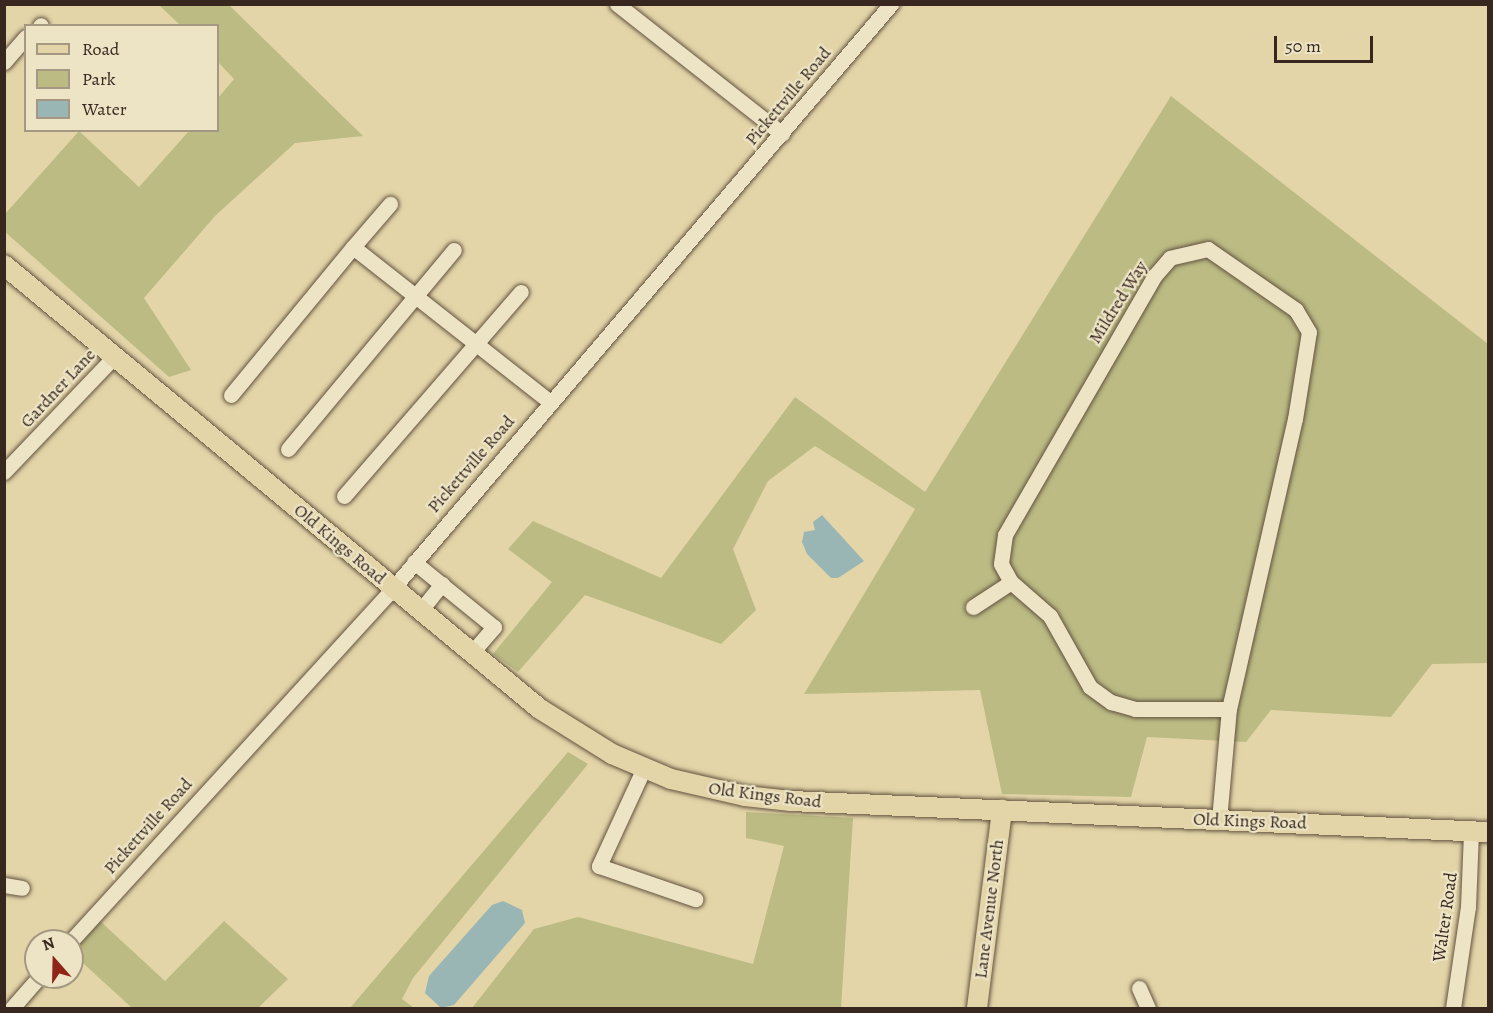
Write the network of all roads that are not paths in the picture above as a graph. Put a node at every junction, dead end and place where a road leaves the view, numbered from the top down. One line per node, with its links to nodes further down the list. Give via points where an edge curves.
1 (617, 4): 5 (street)
2 (887, 6): 5 (street, Pickettville Road)
3 (24, 39): 4 (street)
4 (4, 62)
5 (782, 134): 15 (street, Pickettville Road)
6 (390, 204): 7 (street)
7 (353, 247): 11 (street); 14 (street)
8 (454, 250): 11 (street)
9 (4, 265): 13 (main road, Old Kings Road)
10 (520, 292): 12 (street)
11 (415, 296): 12 (street); 16 (street)
12 (476, 344): 15 (street); 18 (street)
13 (115, 356): 17 (street, Gardner Lane); 22 (main road, Old Kings Road)
14 (231, 395)
15 (550, 402): 19 (street, Pickettville Road)
16 (288, 449)
17 (4, 472)
18 (344, 496)
19 (414, 562): 21 (street); 22 (street, Pickettville Road)
20 (1011, 582): 23 (street); 26 (street, via 1050,616 1090,687 1111,702 1135,709); 26 (street, Mildred Way, via 1001,564 1005,535 1155,275 1170,258 1208,249 1296,310 1309,332 1295,419)
21 (442, 584): 24 (street); 25 (street, via 494,627)
22 (393, 588): 24 (main road, Old Kings Road); 34 (street, Pickettville Road)
23 (973, 607)
24 (420, 611): 25 (main road, Old Kings Road)
25 (471, 653): 27 (main road, Old Kings Road, via 583,739)
26 (1229, 709): 29 (street, Mildred Way)
27 (644, 768): 28 (main road, Old Kings Road, via 745,796); 33 (street, via 599,866)
28 (1002, 810): 29 (main road, Old Kings Road); 38 (main road, Lane Avenue North)
29 (1219, 820): 30 (main road, Old Kings Road)
30 (1480, 832): 40 (street, Walter Road)
31 (4, 885): 32 (street)
32 (22, 888)
33 (695, 899)
34 (82, 929)
35 (1139, 988): 39 (street)
36 (30, 989): 37 (street)
37 (18, 1006)
38 (977, 1008)
39 (1148, 1008)
40 (1453, 1008)

